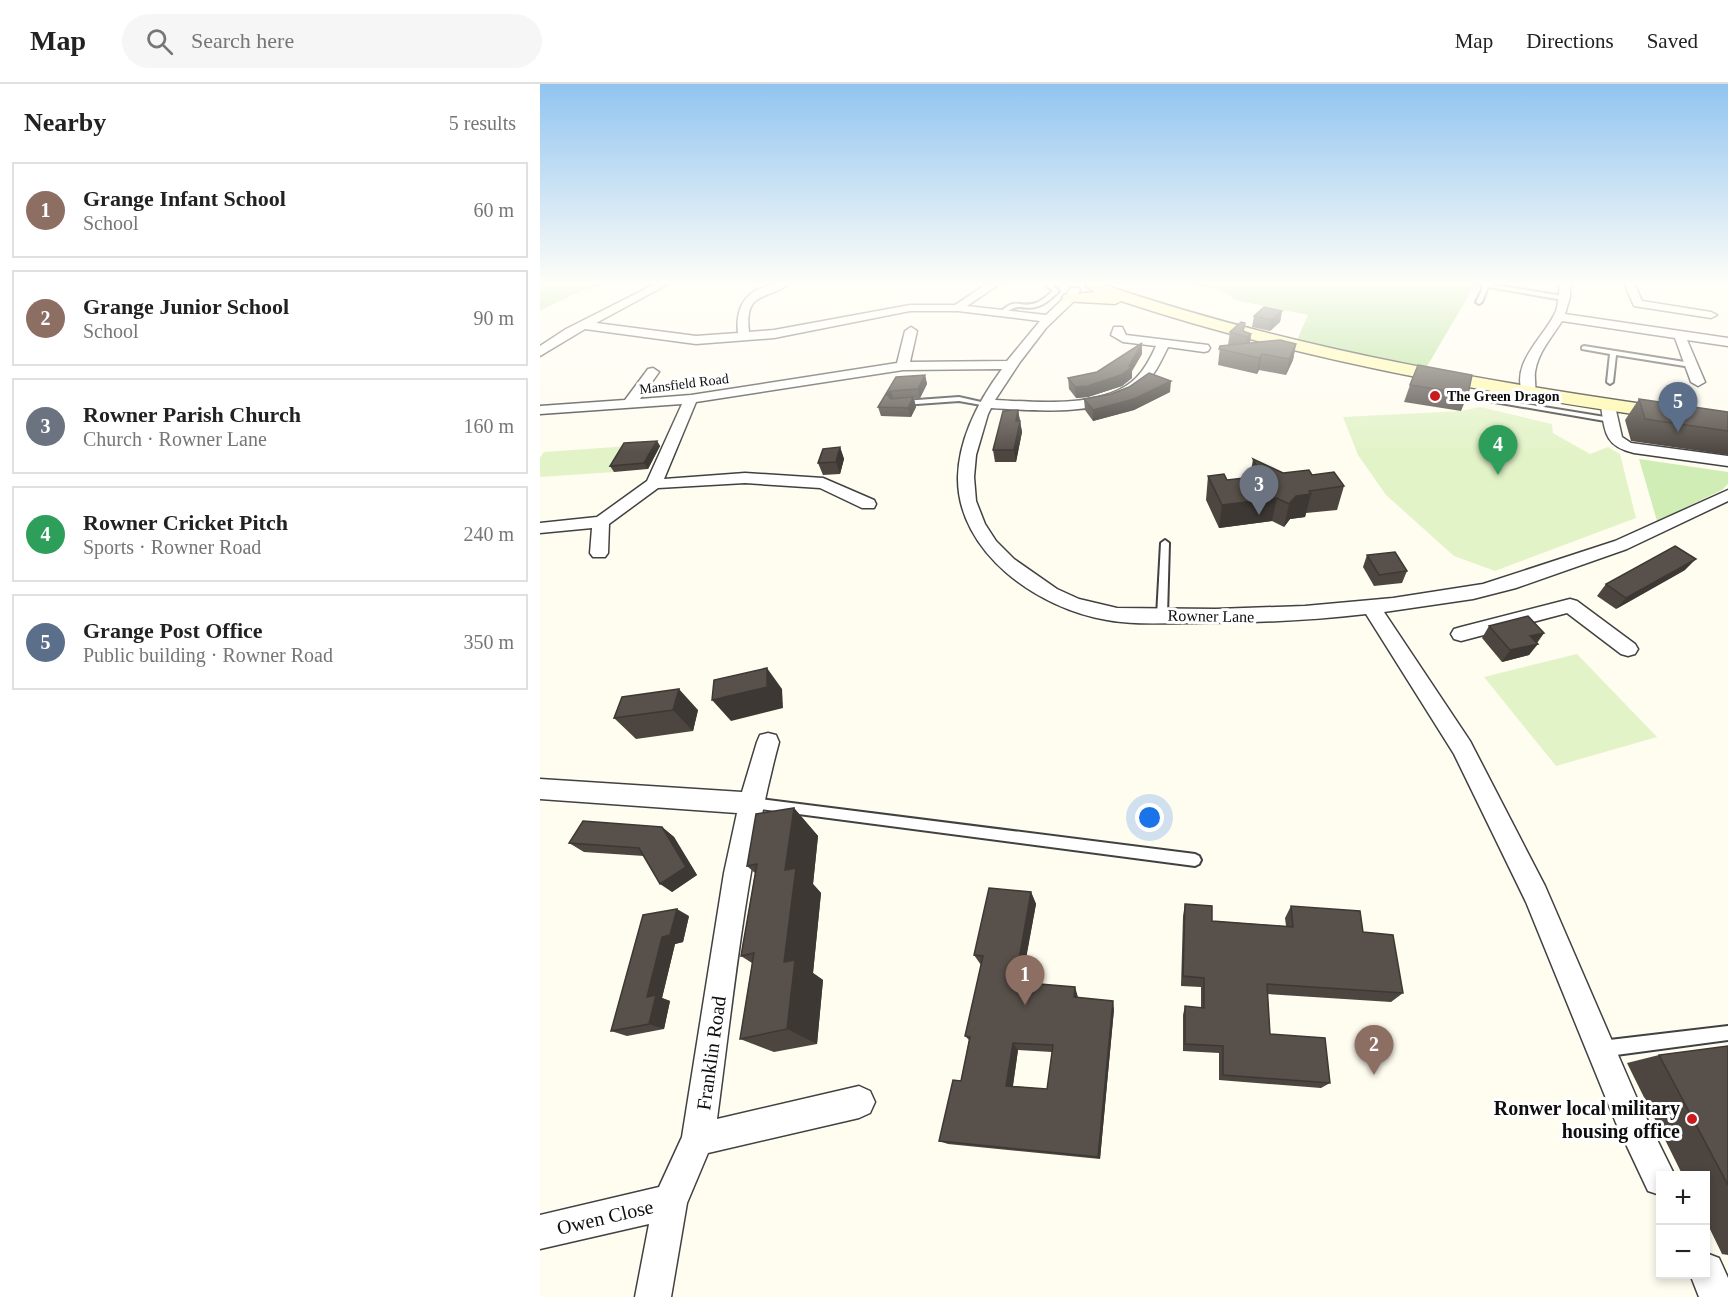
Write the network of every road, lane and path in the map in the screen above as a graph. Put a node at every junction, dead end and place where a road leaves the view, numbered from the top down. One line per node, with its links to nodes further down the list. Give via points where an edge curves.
1 (559, 340): 11 (street)
2 (909, 340): 15 (street)
3 (1031, 340): 14 (street, Rowner Lane)
4 (1137, 340): 8 (street)
5 (1258, 340): 19 (main road, via 1296,351)
6 (1545, 340): 20 (street, via 1528,370)
7 (1681, 340): 13 (street)
8 (1164, 343): 9 (street); 24 (street, via 1148,373 1135,386 1111,397 1067,405)
9 (1204, 348)
10 (1584, 348): 12 (lane)
11 (542, 350)
12 (1613, 352): 13 (lane); 18 (lane)
13 (1691, 364): 17 (street)
14 (1009, 365): 15 (street, Mansfield Road); 24 (street, Rowner Lane)
15 (903, 366): 22 (street, Mansfield Road)
16 (653, 372): 25 (street)
17 (1698, 381)
18 (1610, 382)
19 (1480, 384): 20 (main road); 28 (lane, via 1479,398)
20 (1529, 393): 28 (main road)
21 (570, 396): 27 (street)
22 (691, 399): 25 (street, Mansfield Road); 31 (street)
23 (894, 404): 24 (lane, via 960,399)
24 (987, 404): 40 (street, Rowner Lane, via 972,442 966,478 974,520 994,549 1012,569 1050,596 1096,612)
25 (628, 405): 27 (street, Mansfield Road)
26 (540, 410): 27 (street, Mansfield Road)
27 (559, 410)
28 (1609, 413): 29 (main road); 30 (street, via 1613,437 1620,444)
29 (1728, 422)
30 (1728, 461)
31 (654, 484): 33 (street, via 745,478 823,483); 34 (street)
32 (1728, 495): 38 (street, Rowner Lane, via 1629,542)
33 (868, 504)
34 (601, 522): 35 (street); 37 (street)
35 (540, 528)
36 (1165, 543): 40 (lane)
37 (599, 553)
38 (1503, 586): 39 (street, Rowner Lane); 41 (street)
39 (1372, 608): 40 (street, Rowner Lane, via 1259,617); 49 (street, via 1462,748 1536,895)
40 (1162, 616)
41 (1528, 616): 42 (street); 43 (street, via 1570,606)
42 (1461, 634)
43 (1628, 649)
44 (768, 742): 46 (street, Franklin Road)
45 (540, 789): 46 (street)
46 (751, 803): 47 (lane); 51 (street, Franklin Road)
47 (1195, 860)
48 (1728, 1033): 49 (lane)
49 (1601, 1049): 52 (street)
50 (859, 1102): 51 (street)
51 (698, 1139): 53 (street, Franklin Road)
52 (1656, 1171)
53 (670, 1202): 54 (street, Owen Close); 56 (street, Franklin Road)
54 (540, 1232)
55 (1710, 1279): 57 (street)
56 (653, 1297)
57 (1718, 1297)

